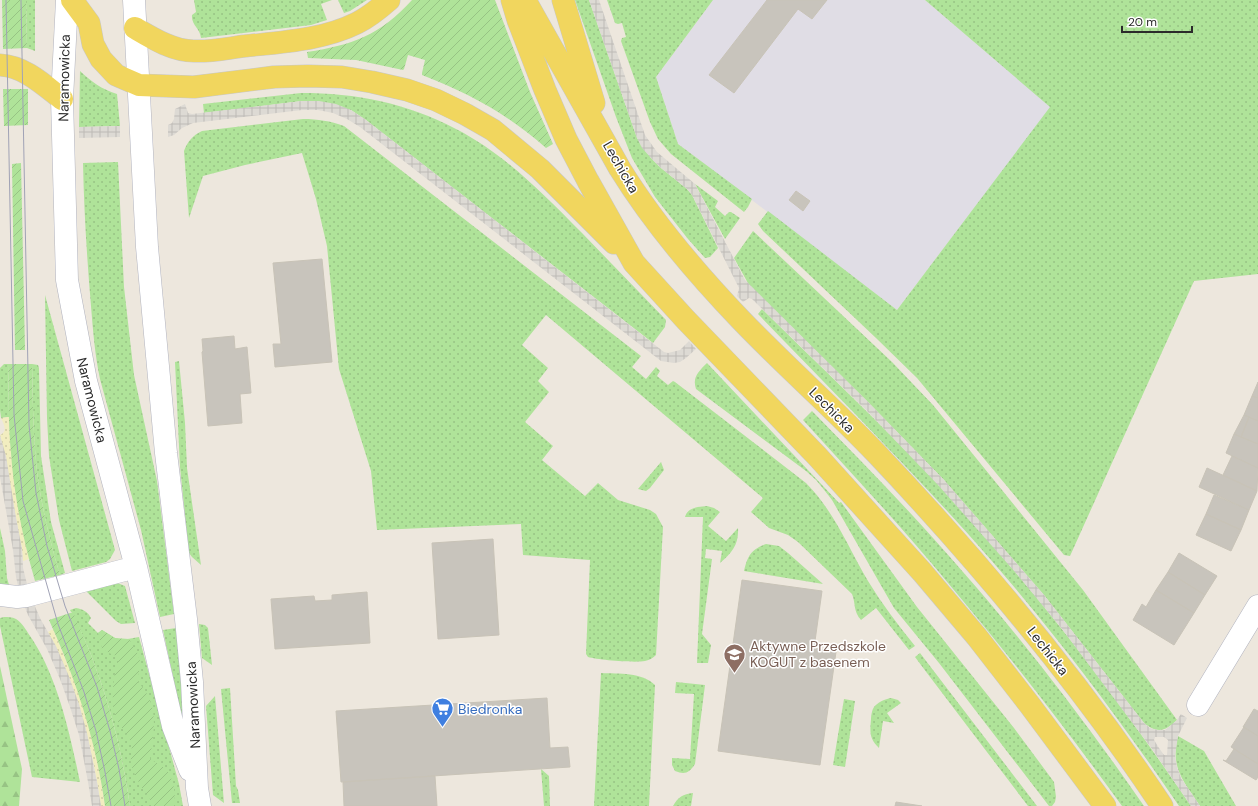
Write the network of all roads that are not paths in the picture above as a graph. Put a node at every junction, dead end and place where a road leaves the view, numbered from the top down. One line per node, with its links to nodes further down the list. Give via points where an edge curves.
1 (67, 0): 11 (street, Naramowicka)
2 (72, 0): 10 (main road, via 89,23 93,44 101,60 116,75)
3 (134, 0): 8 (street, Naramowicka)
4 (390, 0): 8 (main road, via 358,22 341,30 283,42 193,51 161,43)
5 (512, 0): 13 (main road, via 544,90 566,139)
6 (526, 0): 12 (main road, Lechicka)
7 (563, 0): 12 (main road)
8 (135, 28): 10 (street, Naramowicka)
9 (0, 65): 11 (main road, via 22,70)
10 (139, 85): 13 (main road, via 194,87 274,77 342,77 407,90 436,100 493,130 540,169); 18 (street, Naramowicka, via 147,247 166,453 192,682)
11 (62, 99): 14 (street, Naramowicka, via 67,280 86,381)
12 (605, 140): 20 (main road, Lechicka, via 633,190 664,234 741,320 875,452 1026,622)
13 (634, 263): 19 (main road, via 817,456 922,572 977,637)
14 (136, 567): 15 (street, via 26,596); 18 (street, Naramowicka, via 173,726)
15 (0, 595)
16 (1258, 606): 17 (street)
17 (1198, 705)
18 (198, 797)
19 (1106, 806)
20 (1162, 806)

